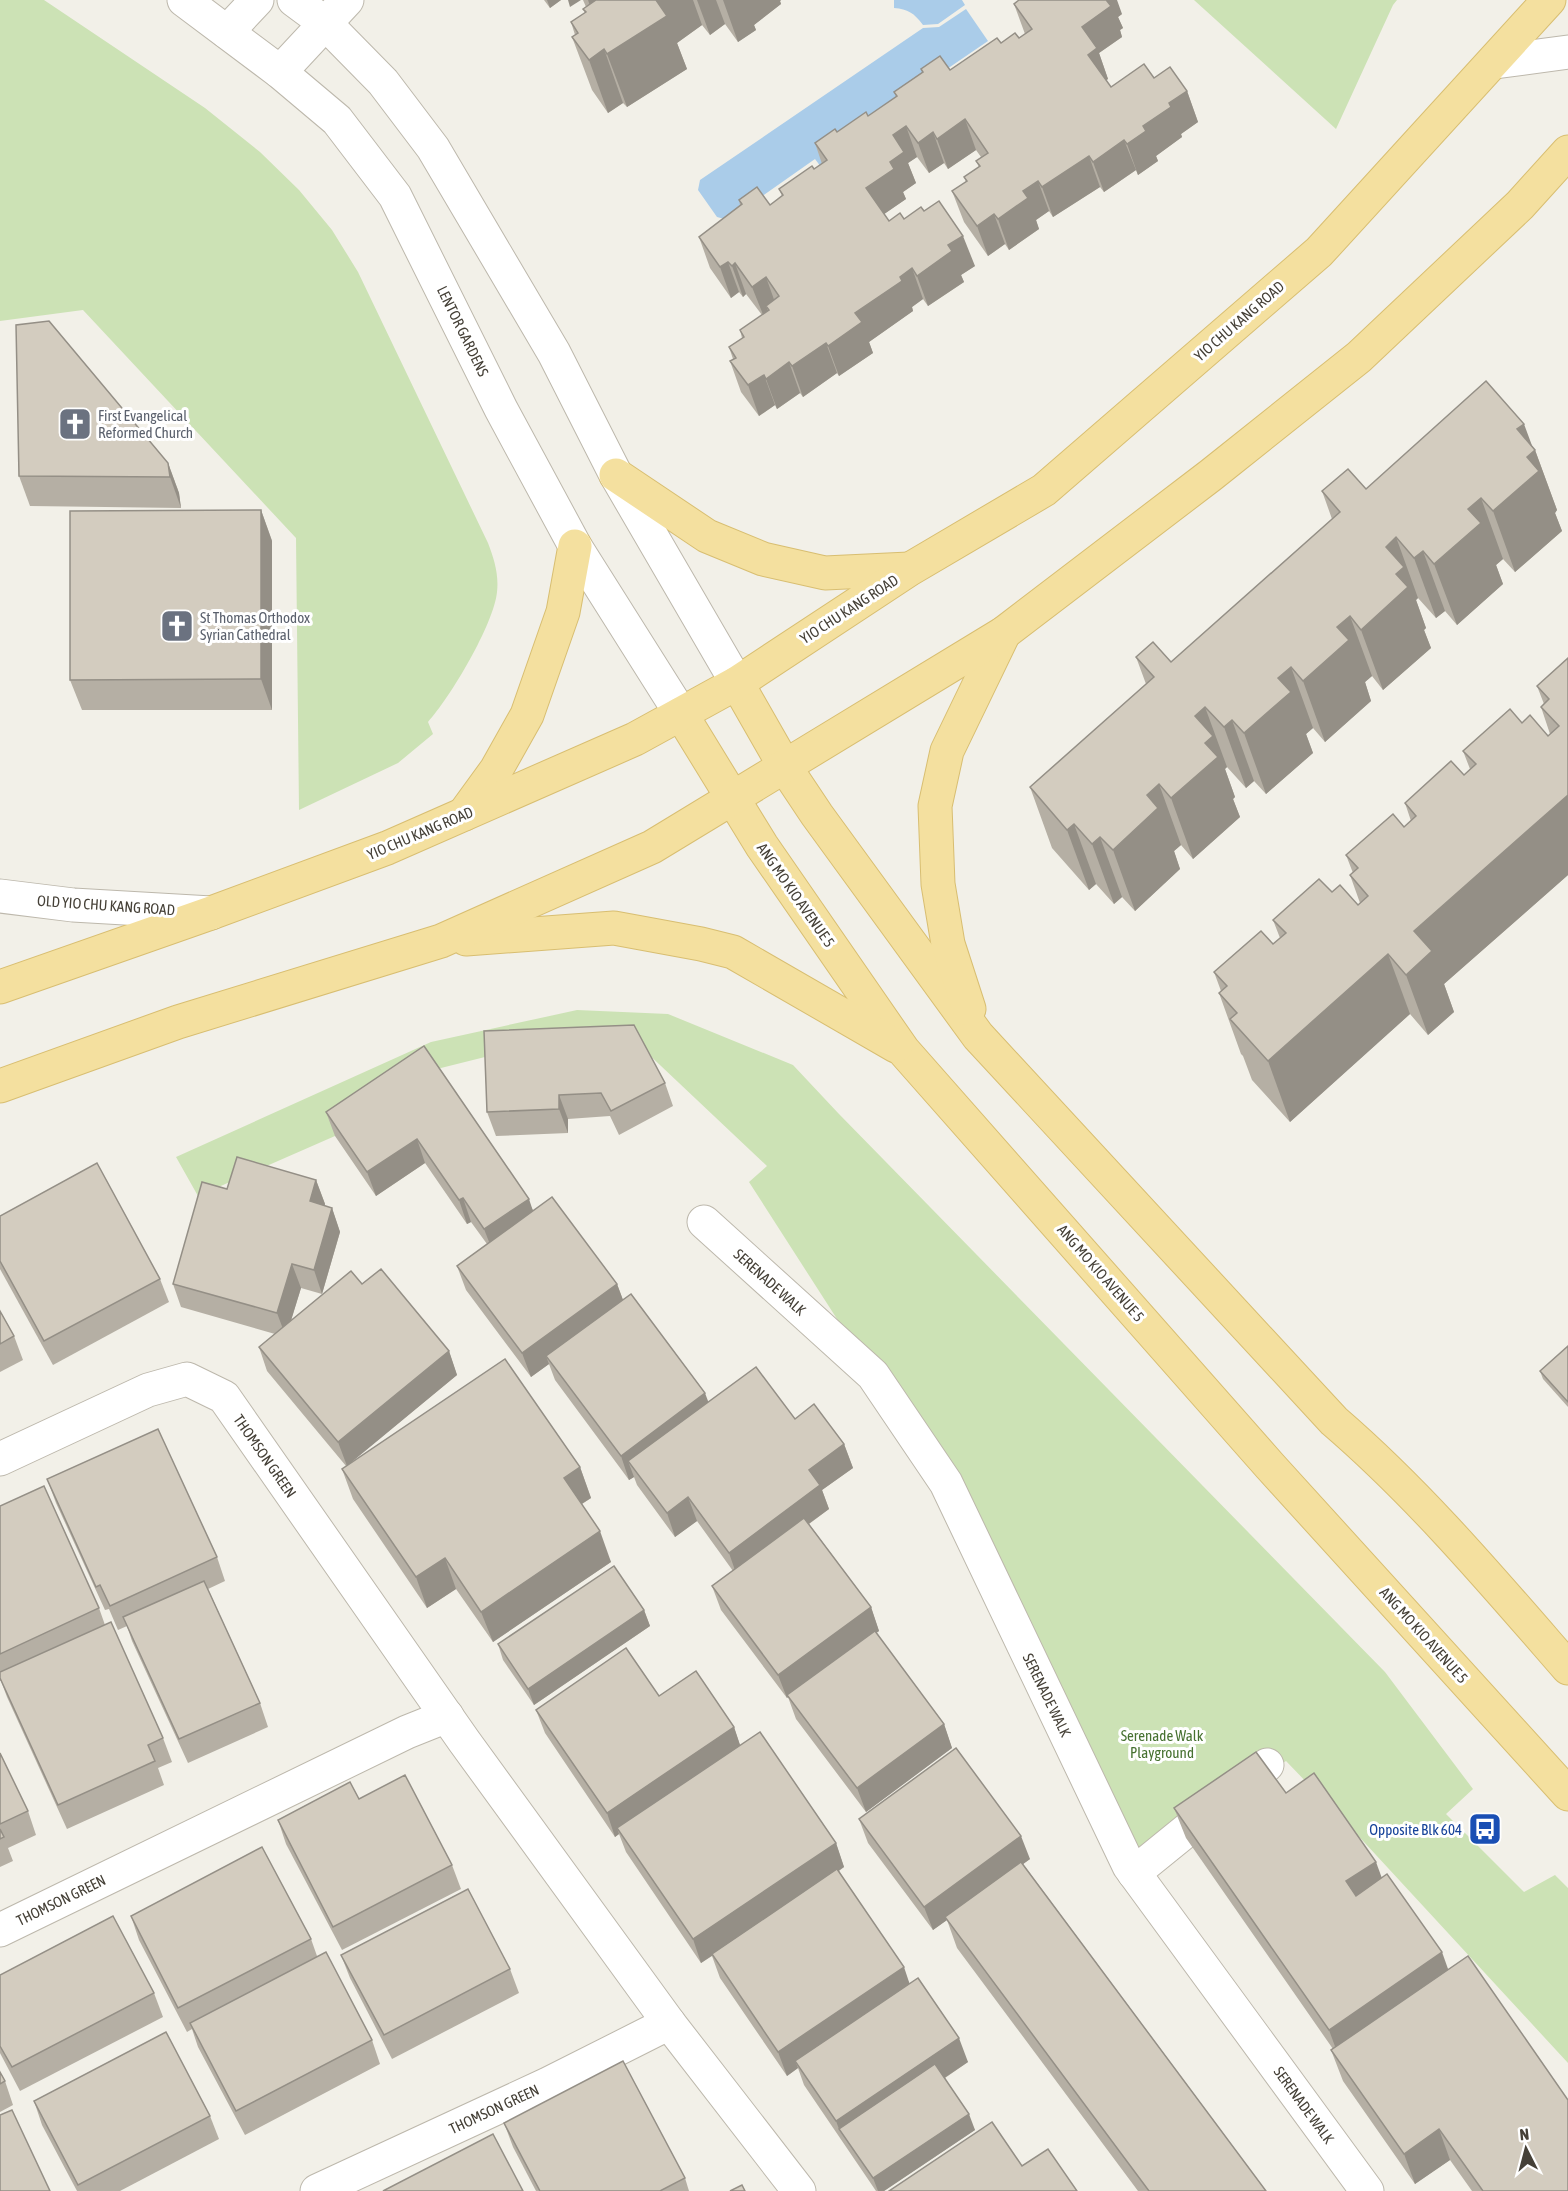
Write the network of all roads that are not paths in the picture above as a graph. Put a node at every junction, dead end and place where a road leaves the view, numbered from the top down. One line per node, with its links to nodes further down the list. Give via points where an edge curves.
1 (184, 0): 6 (street, LENTOR GARDENS)
2 (257, 0): 6 (street)
3 (294, 0): 5 (street)
4 (1550, 0): 8 (main road, YIO CHU KANG ROAD)
5 (336, 12): 9 (street); 11 (street, via 433,148 554,353)
6 (227, 32): 9 (street, LENTOR GARDENS)
7 (1568, 52): 8 (street)
8 (1495, 62): 13 (main road, YIO CHU KANG ROAD, via 1319,252 1044,490)
9 (280, 72): 12 (street, LENTOR GARDENS, via 337,120 395,196 501,409)
10 (1568, 152): 14 (main road, via 1520,205 1359,357)
11 (616, 474): 13 (main road, via 707,536 762,559 825,573); 15 (street)
12 (576, 546): 16 (street, LENTOR GARDENS); 19 (main road, via 563,612 527,715 496,770)
13 (910, 569): 15 (main road, YIO CHU KANG ROAD)
14 (1004, 633): 17 (main road); 24 (main road, via 947,751 935,806 938,884 948,944)
15 (737, 683): 16 (main road, YIO CHU KANG ROAD); 17 (main road)
16 (681, 714): 18 (main road, ANG MO KIO AVENUE 5); 19 (main road, YIO CHU KANG ROAD)
17 (785, 767): 18 (main road); 24 (main road)
18 (733, 799): 22 (main road, via 652,847); 25 (main road, ANG MO KIO AVENUE 5)
19 (463, 815): 21 (main road, YIO CHU KANG ROAD, via 387,848)
20 (0, 896): 21 (street, OLD YIO CHU KANG ROAD, via 73,905)
21 (211, 913): 23 (main road, YIO CHU KANG ROAD)
22 (441, 941): 25 (main road, via 614,928 701,944 733,952); 26 (main road, via 178,1022)
23 (0, 987)
24 (978, 1036): 29 (main road, via 1334,1421 1481,1568)
25 (903, 1050): 32 (main road, ANG MO KIO AVENUE 5, via 1270,1466)
26 (0, 1086)
27 (704, 1222): 33 (street, SERENADE WALK, via 873,1375 946,1483)
28 (0, 1459): 30 (street, THOMSON GREEN, via 148,1389 187,1379 224,1397)
29 (1568, 1668)
30 (447, 1716): 34 (street, THOMSON GREEN); 35 (street, THOMSON GREEN)
31 (1267, 1765): 33 (street)
32 (1568, 1794)
33 (1134, 1873): 38 (street, SERENADE WALK)
34 (0, 1930)
35 (669, 2023): 36 (street, THOMSON GREEN); 37 (street, THOMSON GREEN)
36 (317, 2191)
37 (799, 2191)
38 (1367, 2191)

